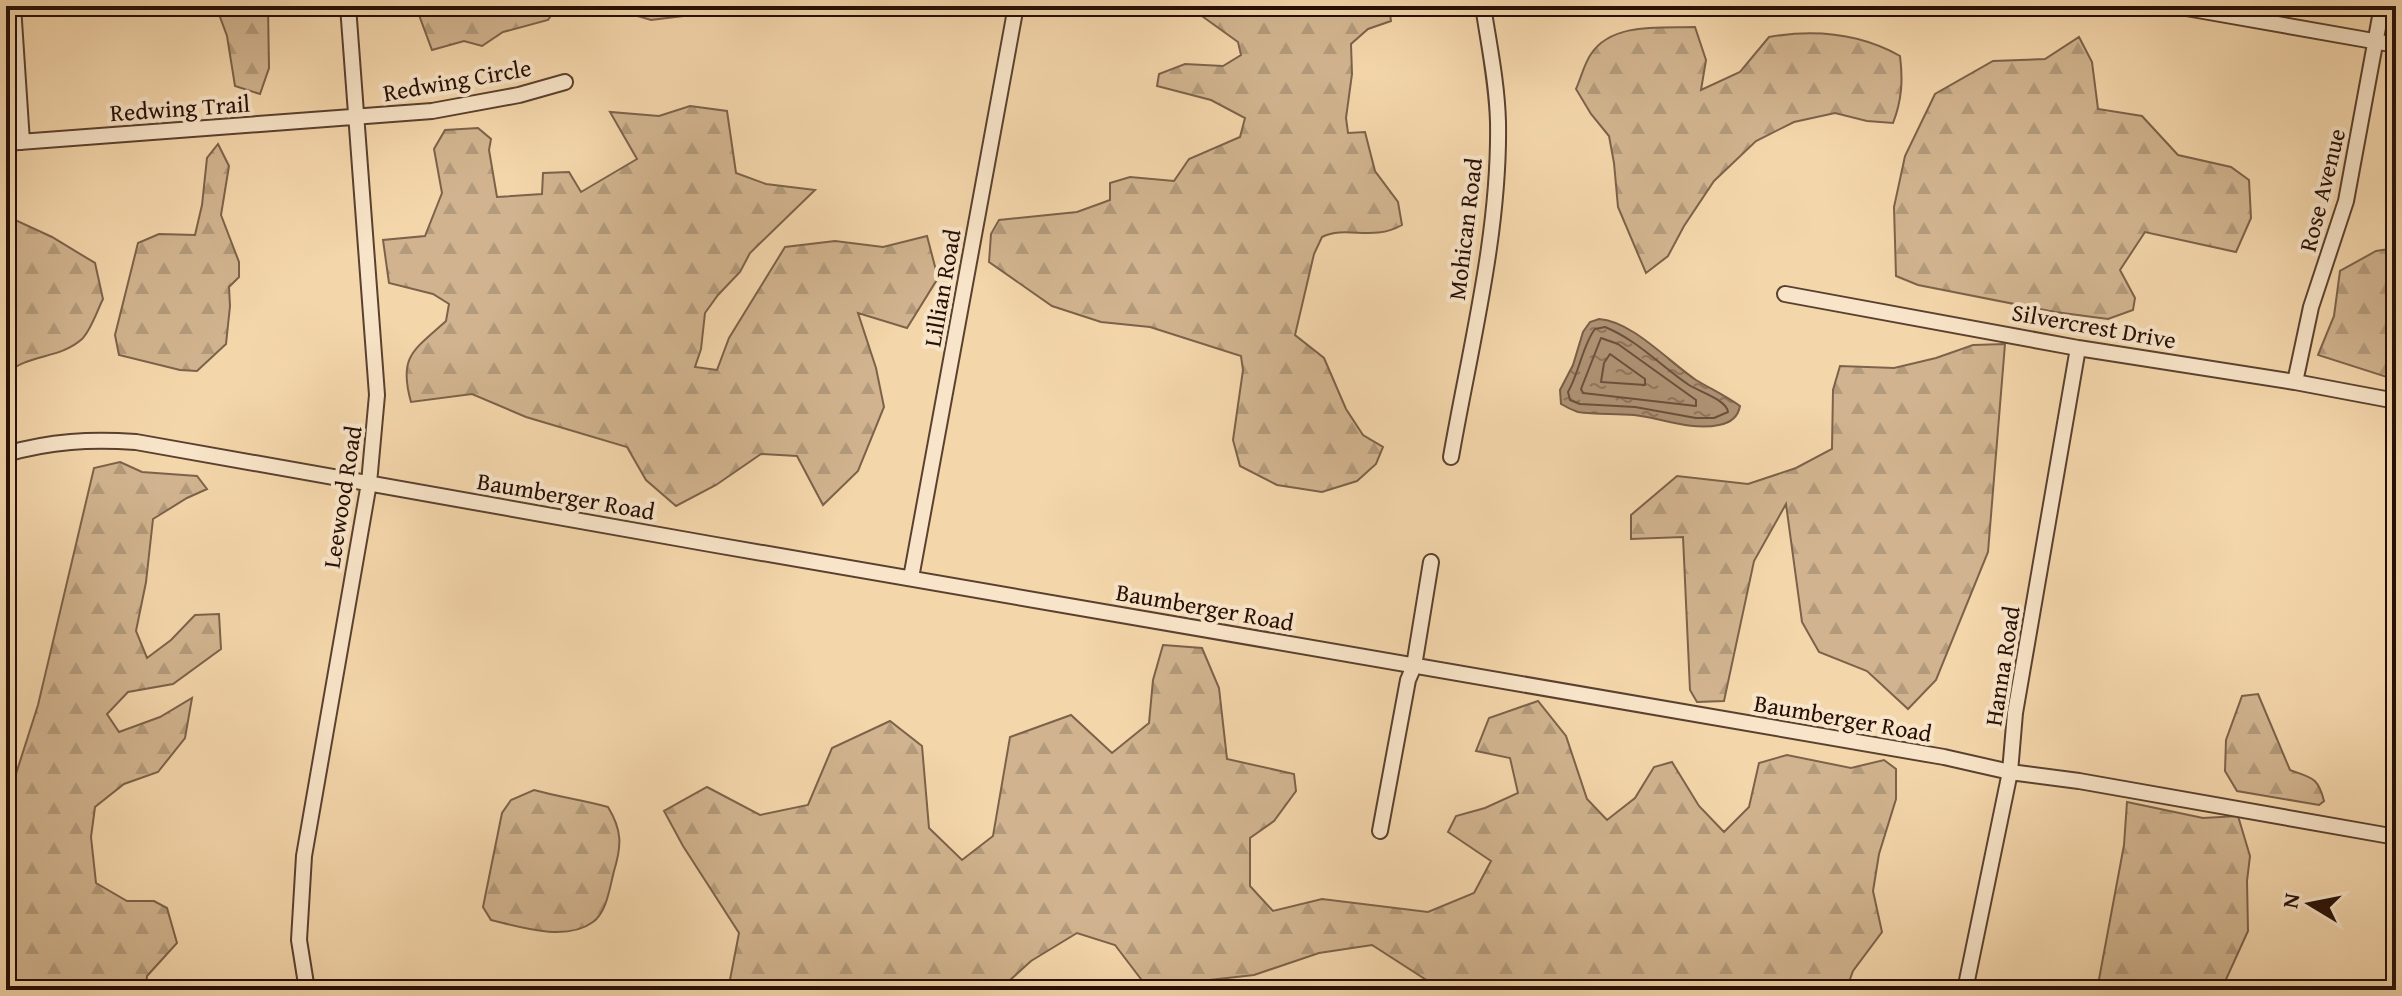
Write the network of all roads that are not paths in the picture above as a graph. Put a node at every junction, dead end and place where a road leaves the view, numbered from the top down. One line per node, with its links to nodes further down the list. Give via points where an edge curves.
1 (13, 6): 11 (street)
2 (348, 6): 10 (street, Leewood Road)
3 (1016, 6): 21 (street, Lillian Road)
4 (1483, 6): 18 (street, Mohican Road, via 1496,83 1497,164 1489,243)
5 (2175, 6): 7 (street)
6 (2382, 6): 7 (street, Rose Avenue)
7 (2375, 41): 8 (street); 15 (street, Rose Avenue, via 2346,201 2311,307)
8 (2396, 45)
9 (565, 82): 10 (street, Redwing Circle, via 462,107)
10 (356, 118): 11 (street, Redwing Trail); 19 (street, Leewood Road, via 377,395)
11 (22, 142): 12 (street, Redwing Trail)
12 (6, 143)
13 (1785, 294): 14 (street, Silvercrest Drive)
14 (2078, 348): 15 (street, Silvercrest Drive); 23 (street, Hanna Road, via 2015,713)
15 (2295, 382): 16 (street, Silvercrest Drive)
16 (2396, 401)
17 (6, 454): 19 (street, Baumberger Road, via 72,440 136,442)
18 (1451, 457)
19 (369, 483): 21 (street, Baumberger Road); 26 (street, Leewood Road, via 304,856 299,940)
20 (1431, 562): 22 (street)
21 (911, 578): 22 (street, Baumberger Road)
22 (1414, 666): 23 (street, Baumberger Road); 24 (street)
23 (2010, 772): 25 (street, Baumberger Road); 27 (street, Hanna Road)
24 (1380, 831)
25 (2396, 837)
26 (307, 990)
27 (1965, 990)

